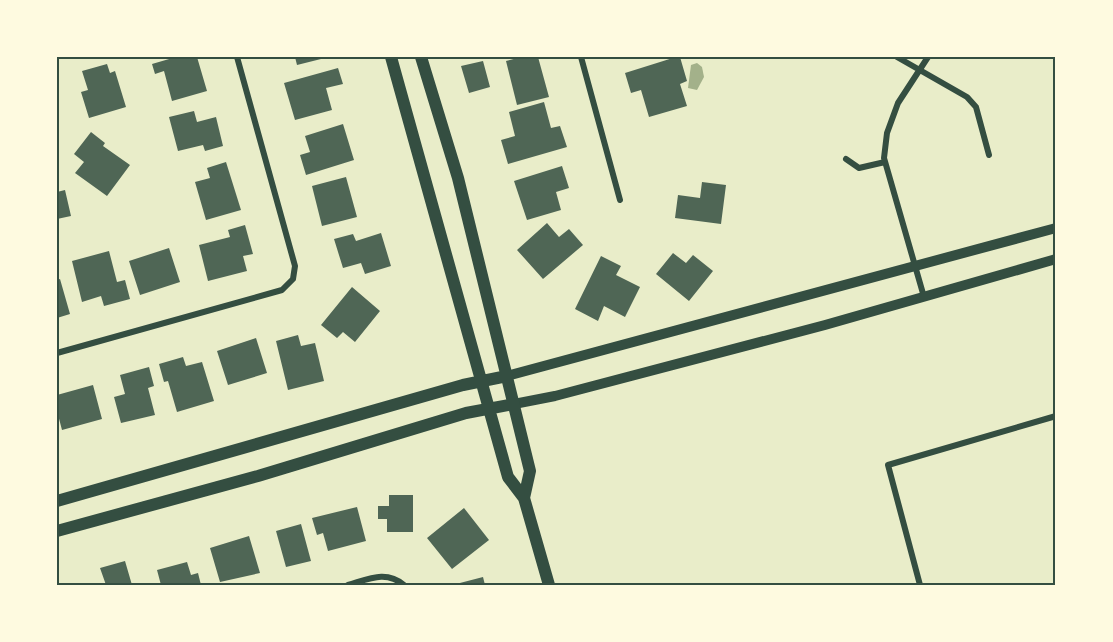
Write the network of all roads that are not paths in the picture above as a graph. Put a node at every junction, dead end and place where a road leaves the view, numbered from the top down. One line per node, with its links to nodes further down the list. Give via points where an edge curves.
1 (237, 57): 16 (street, via 295,266 292,279 282,290)
2 (391, 57): 18 (main road)
3 (421, 57): 17 (main road, via 458,178)
4 (581, 57): 11 (street)
5 (897, 57): 7 (street)
6 (928, 57): 7 (street)
7 (920, 70): 8 (street, via 967,97 976,107); 10 (street, via 898,103 887,133)
8 (989, 155)
9 (846, 159): 10 (street, via 859,168)
10 (885, 162): 14 (street)
11 (620, 200)
12 (1056, 228): 14 (street)
13 (1056, 260): 15 (street)
14 (916, 267): 15 (street); 17 (street)
15 (924, 297): 19 (street)
16 (57, 353)
17 (507, 376): 18 (main road); 19 (main road)
18 (483, 381): 20 (main road); 23 (main road)
19 (514, 404): 20 (main road); 22 (main road, via 530,471)
20 (490, 408): 22 (main road, via 508,477); 24 (main road)
21 (1056, 416): 28 (street, via 888,465)
22 (524, 498): 27 (main road)
23 (57, 501)
24 (57, 531)
25 (348, 585): 26 (street, via 384,575)
26 (404, 585)
27 (549, 585)
28 (920, 585)

